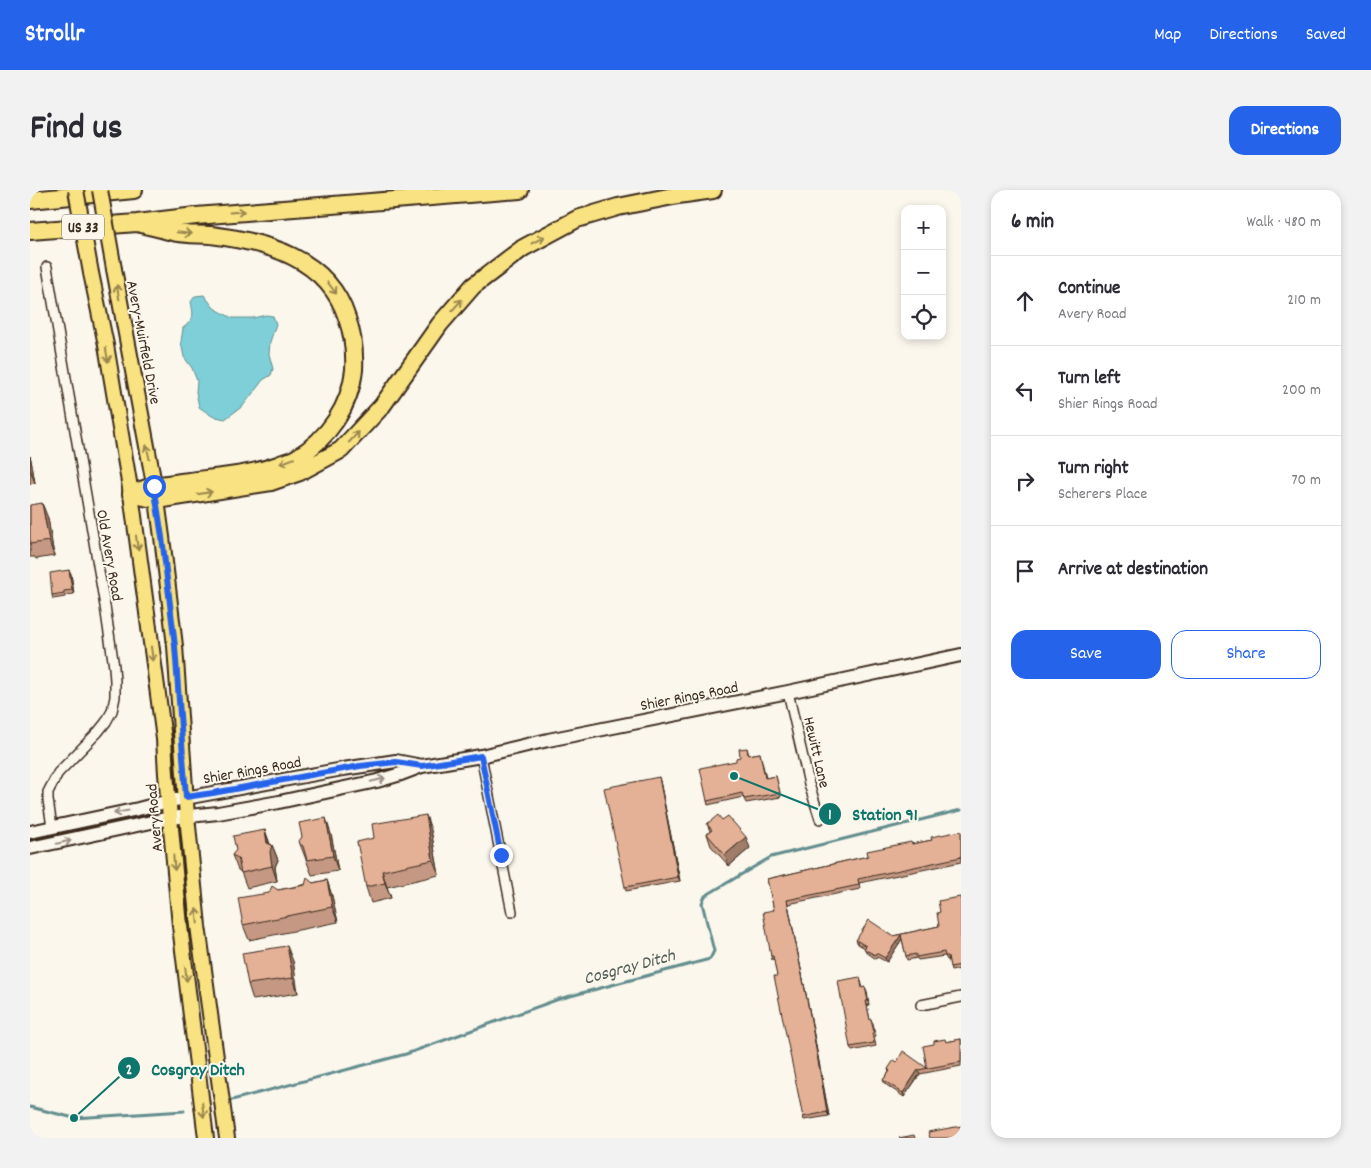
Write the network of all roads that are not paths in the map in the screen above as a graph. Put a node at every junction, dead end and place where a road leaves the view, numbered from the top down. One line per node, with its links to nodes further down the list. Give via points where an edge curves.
1 (76, 190): 11 (main road, one-way to 11, bridge)
2 (100, 190): 10 (main road, Avery-Muirfield Drive, one-way to 2, bridge)
3 (134, 190): 6 (highway, US 33)
4 (520, 190): 7 (highway, US 33, one-way to 4)
5 (713, 190): 10 (highway, one-way to 5, via 271,482 300,472 341,450 382,406 440,324 473,286 523,248 577,219 618,207)
6 (30, 200)
7 (137, 223): 8 (highway, US 33); 10 (highway, one-way to 10, via 178,233 246,241 288,253 303,261 322,276 338,296 354,343 352,383 346,401 338,418 311,448 294,459 266,469)
8 (30, 231)
9 (47, 267): 22 (street, Old Avery Road, via 115,681 112,711 106,722 58,773 48,792)
10 (156, 493): 11 (highway); 17 (main road, Avery Road, via 175,646)
11 (131, 494): 18 (main road, Avery Road, one-way to 18, via 164,739)
12 (961, 655): 13 (main road, Shier Rings Road)
13 (788, 692): 14 (main road, Shier Rings Road); 21 (street, Hewitt Lane)
14 (481, 756): 16 (main road, Shier Rings Road); 25 (street)
15 (360, 766): 16 (main road, Shier Rings Road, via 396,762); 17 (main road, Shier Rings Road); 19 (main road, via 342,781)
16 (422, 766): 19 (main road, Shier Rings Road, one-way to 16, via 218,813 279,802 401,774)
17 (186, 797): 18 (main road, Shier Rings Road); 19 (main road, Avery Road)
18 (169, 801): 20 (main road, Avery Road); 22 (main road, Shier Rings Road, one-way to 22)
19 (187, 814): 20 (main road, Shier Rings Road); 29 (main road, Avery Road, one-way to 19, via 198,926)
20 (170, 818): 24 (main road, Shier Rings Road, one-way to 20); 28 (main road, Avery Road, one-way to 28)
21 (820, 819)
22 (52, 827): 23 (main road, Shier Rings Road)
23 (30, 832)
24 (30, 848)
25 (512, 912)
26 (961, 997): 27 (street)
27 (921, 1005)
28 (206, 1138)
29 (227, 1138)

